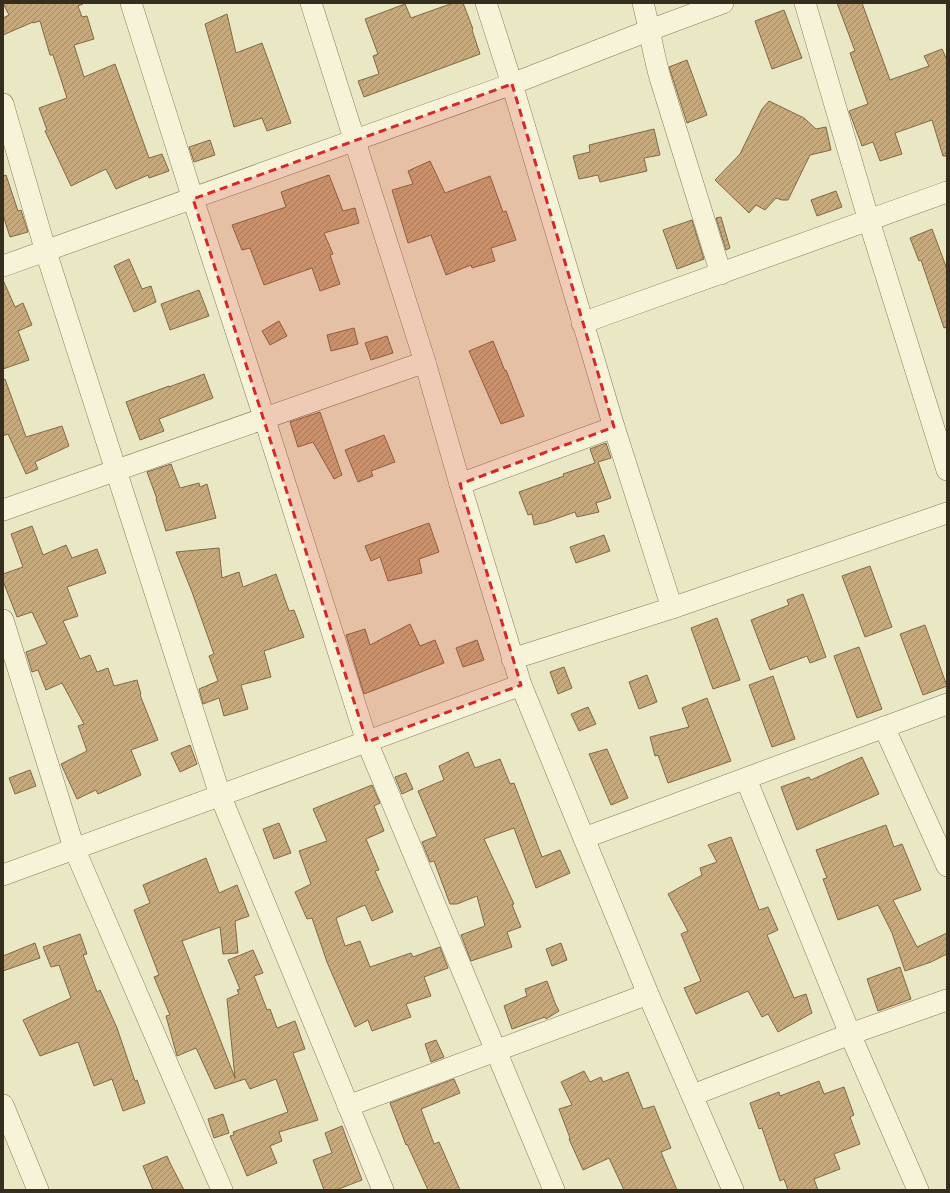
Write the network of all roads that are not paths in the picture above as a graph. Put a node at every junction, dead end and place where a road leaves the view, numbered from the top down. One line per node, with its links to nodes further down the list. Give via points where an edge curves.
1 (131, 3): 12 (street)
2 (311, 3): 10 (street)
3 (486, 3): 8 (street)
4 (643, 3): 7 (street)
5 (723, 3): 7 (street)
6 (806, 3): 13 (street)
7 (650, 30): 8 (street); 16 (street, via 661,81)
8 (512, 84): 10 (street); 17 (street)
9 (3, 104): 14 (street)
10 (354, 140): 12 (street); 18 (street)
11 (947, 192): 13 (street)
12 (192, 199): 14 (street); 19 (street)
13 (869, 221): 16 (street); 22 (street)
14 (46, 252): 15 (street); 21 (street)
15 (3, 266)
16 (721, 274): 17 (street)
17 (582, 323): 20 (street)
18 (425, 362): 19 (street); 23 (street)
19 (264, 418): 21 (street); 32 (street)
20 (614, 427): 23 (street); 26 (street)
21 (115, 470): 24 (street); 34 (street)
22 (947, 470)
23 (460, 484): 28 (street)
24 (3, 510)
25 (947, 514): 26 (street)
26 (672, 608): 28 (street)
27 (3, 620): 36 (street)
28 (512, 659): 29 (street)
29 (521, 685): 32 (street); 35 (street)
30 (947, 704): 31 (street)
31 (884, 727): 33 (street); 37 (street)
32 (367, 742): 34 (street); 42 (street)
33 (746, 779): 35 (street); 41 (street)
34 (220, 795): 36 (street); 45 (street)
35 (584, 838): 39 (street)
36 (74, 848): 38 (street); 48 (street)
37 (947, 866)
38 (3, 875)
39 (648, 994): 42 (street); 43 (street)
40 (947, 1000): 41 (street)
41 (850, 1034): 43 (street); 51 (street)
42 (495, 1051): 45 (street); 49 (street)
43 (693, 1095): 50 (street)
44 (3, 1105): 47 (street)
45 (348, 1106): 46 (street)
46 (376, 1188)
47 (38, 1190)
48 (222, 1190)
49 (554, 1190)
50 (733, 1190)
51 (918, 1190)

